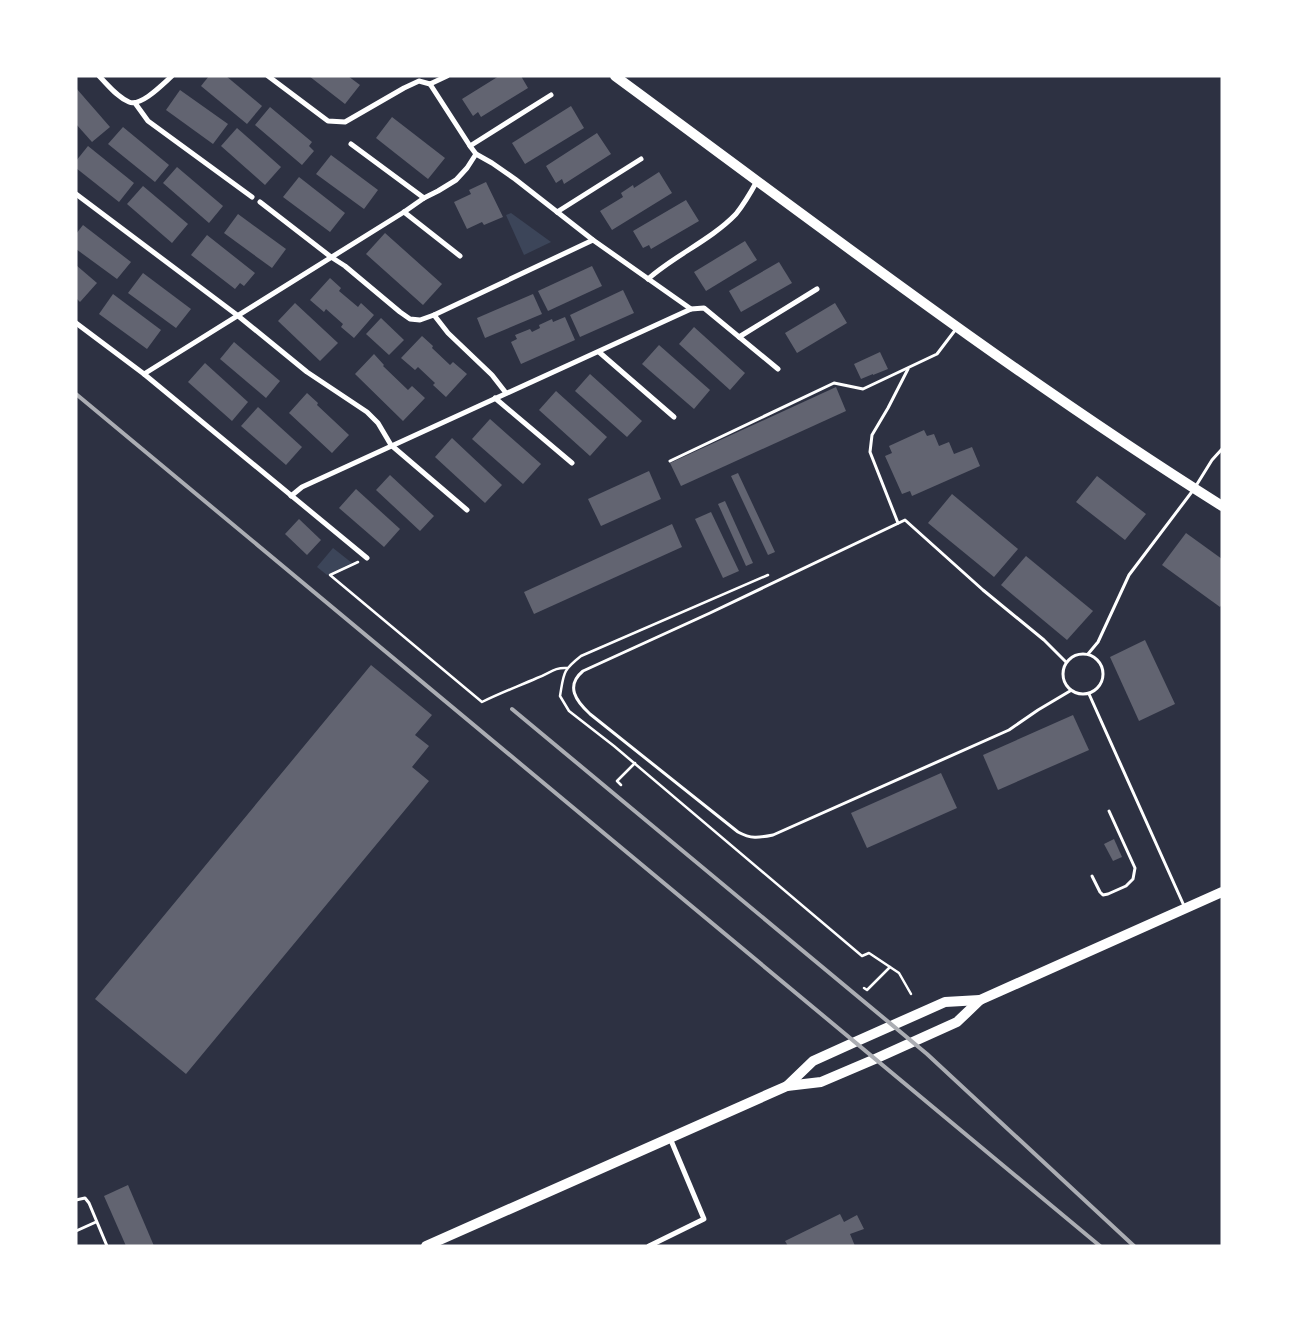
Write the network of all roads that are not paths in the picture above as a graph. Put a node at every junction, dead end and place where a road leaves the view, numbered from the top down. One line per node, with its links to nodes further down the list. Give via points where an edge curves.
1 (99, 76): 9 (street, via 116,93)
2 (172, 76): 9 (street)
3 (268, 76): 6 (street, via 328,121 345,122)
4 (447, 76): 7 (street)
5 (615, 76): 14 (main road)
6 (418, 78): 7 (street)
7 (430, 84): 11 (street)
8 (551, 95): 11 (street)
9 (135, 103): 16 (street, via 148,121)
10 (351, 144): 17 (street)
11 (470, 146): 12 (street)
12 (476, 154): 17 (street, via 456,180); 20 (street)
13 (641, 159): 20 (street)
14 (758, 181): 24 (street, via 736,214); 30 (main road)
15 (76, 194): 27 (street)
16 (252, 197)
17 (424, 198): 19 (street)
18 (260, 202): 23 (street)
19 (404, 212): 22 (street); 23 (street)
20 (557, 212): 21 (street)
21 (593, 240): 24 (street); 28 (street)
22 (460, 256)
23 (331, 257): 27 (street); 28 (street, via 410,319 420,320)
24 (648, 279): 26 (street)
25 (816, 289): 31 (street)
26 (690, 309): 31 (street, via 704,308); 32 (street)
27 (237, 315): 35 (street); 39 (street, via 307,372 367,412)
28 (434, 315): 36 (street)
29 (76, 323): 35 (street)
30 (957, 328): 33 (lane, via 938,354); 43 (main road)
31 (739, 337): 34 (street)
32 (599, 352): 36 (street); 38 (street)
33 (909, 368): 41 (lane, via 863,389 834,383); 47 (lane, via 872,434 870,452)
34 (778, 369)
35 (144, 374): 44 (street)
36 (506, 393): 37 (street)
37 (495, 398): 39 (street); 42 (street)
38 (674, 417)
39 (391, 445): 44 (street, via 302,487); 46 (street)
40 (1222, 449): 43 (lane)
41 (670, 461)
42 (572, 463)
43 (1194, 489): 45 (main road); 49 (lane, via 1129,575 1098,642)
44 (291, 496): 48 (street)
45 (1222, 506)
46 (467, 510)
47 (898, 523): 50 (lane, via 905,520); 51 (lane, via 583,670 574,684 578,702 738,832 758,838 773,835 1009,730)
48 (367, 558)
49 (1088, 654): 50 (lane, via 1080,654); 52 (lane, via 1100,663 1103,670 1100,684)
50 (1066, 662): 51 (lane, via 1062,677)
51 (1070, 691): 52 (lane)
52 (1089, 694): 56 (lane)
53 (1109, 811): 54 (lane, via 1135,868 1133,879 1126,886 1103,895)
54 (1092, 876)
55 (1222, 892): 56 (main road)
56 (1185, 908): 57 (main road)
57 (980, 1000): 58 (main road, via 957,1022 875,1059 821,1082); 58 (main road, via 946,1002 813,1061)
58 (787, 1086): 59 (main road)
59 (670, 1138): 64 (main road); 65 (street, via 704,1219)
60 (76, 1200): 61 (lane, via 85,1198)
61 (96, 1222): 62 (lane); 63 (lane)
62 (76, 1231)
63 (107, 1246)
64 (426, 1246)
65 (649, 1246)

